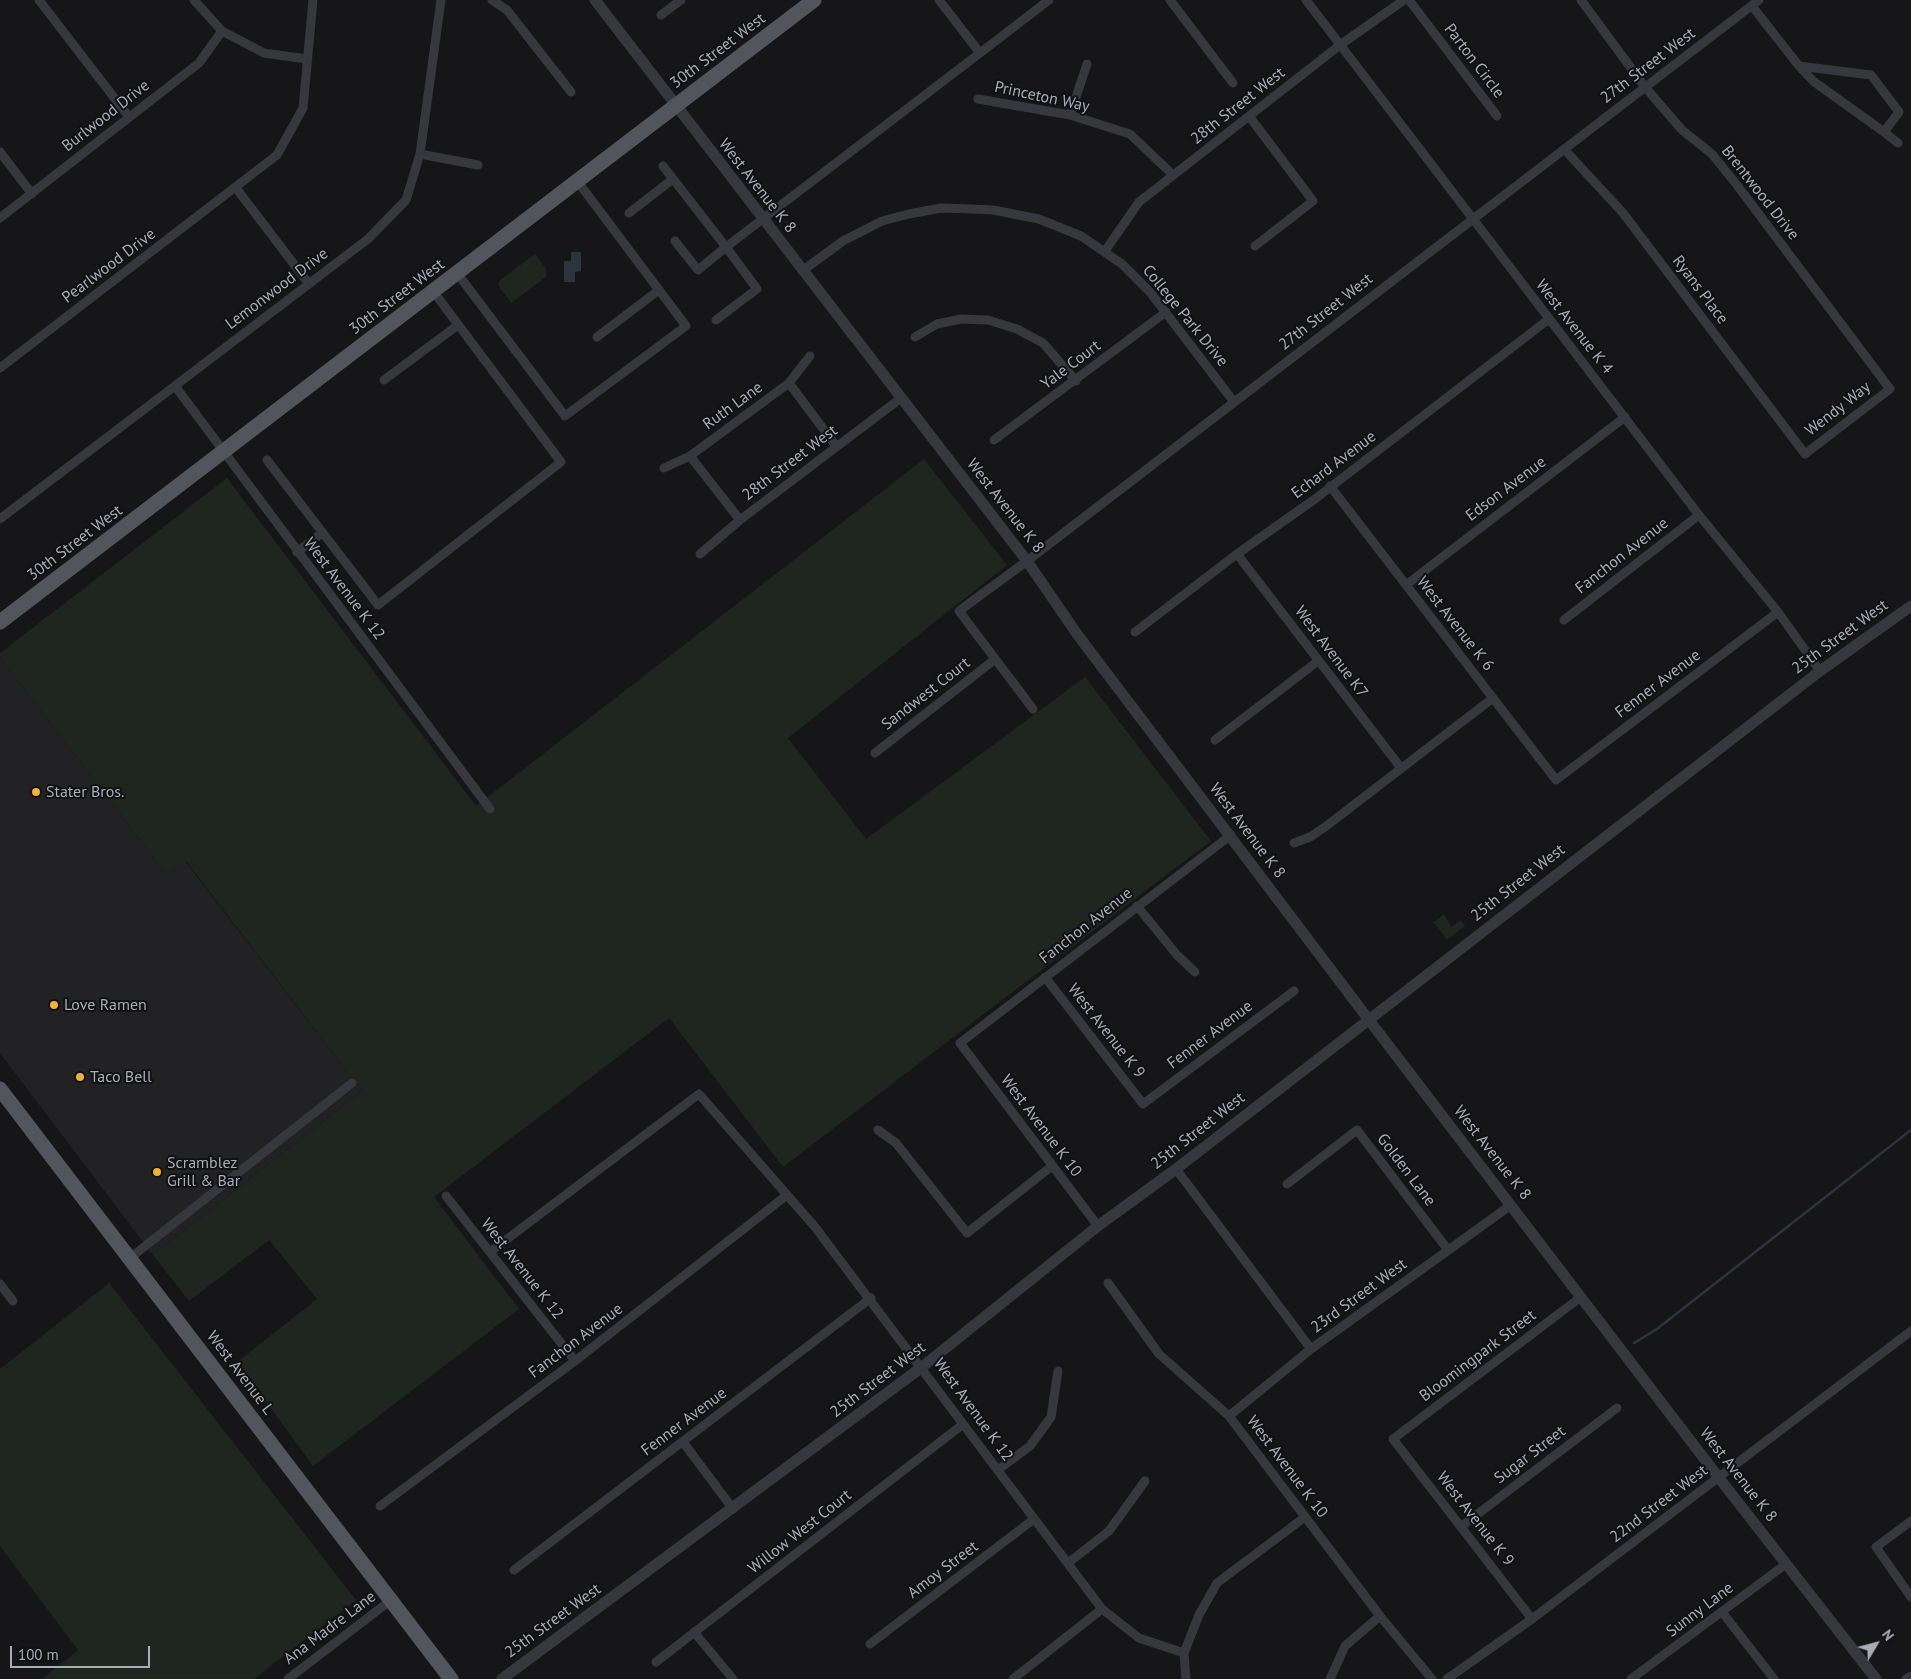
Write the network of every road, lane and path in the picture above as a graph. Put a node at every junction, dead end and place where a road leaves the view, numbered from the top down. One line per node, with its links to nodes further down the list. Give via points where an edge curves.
1 (39, 0): 32 (street)
2 (194, 0): 18 (street)
3 (313, 0): 21 (street, Pearlwood Drive)
4 (441, 0): 37 (street, Lemonwood Drive)
5 (492, 0): 26 (street, via 507,10)
6 (595, 0): 28 (street, West Avenue K 8)
7 (681, 0): 17 (street)
8 (814, 0): 28 (main road, 30th Street West)
9 (940, 0): 20 (street)
10 (1049, 0): 20 (street)
11 (1170, 0): 24 (street)
12 (1306, 0): 19 (street, West Avenue K 4)
13 (1404, 0): 19 (street, 28th Street West)
14 (1409, 0): 31 (street, Parton Circle)
15 (1580, 0): 25 (street, Brentwood Drive)
16 (1756, 3): 23 (street); 25 (street, 27th Street West)
17 (661, 15)
18 (222, 31): 21 (street, via 264,53); 32 (street, Burlwood Drive, via 199,63)
19 (1340, 45): 30 (street, 28th Street West); 48 (street, West Avenue K 4)
20 (980, 52): 47 (street)
21 (307, 59): 43 (street, Pearlwood Drive, via 303,108 286,139 277,155)
22 (1087, 64): 29 (street)
23 (1799, 66): 33 (street, via 1813,81); 33 (street, via 1871,75 1899,112)
24 (1233, 83)
25 (1646, 87): 35 (street, 27th Street West); 70 (street, Brentwood Drive, via 1682,130 1712,154)
26 (571, 92)
27 (978, 99): 29 (street, Princeton Way)
28 (676, 106): 42 (main road, 30th Street West); 47 (street, West Avenue K 8)
29 (1070, 115): 40 (street, Princeton Way, via 1130,134)
30 (1249, 116): 40 (street, 28th Street West); 50 (street, via 1313,201)
31 (1497, 116)
32 (129, 117): 44 (street, Burlwood Drive)
33 (1884, 132): 34 (street)
34 (1898, 143)
35 (1564, 149): 48 (street, 27th Street West); 77 (street, Ryans Place, via 1623,212)
36 (0, 152): 44 (street)
37 (420, 154): 38 (street); 55 (street, Lemonwood Drive, via 406,200 368,239)
38 (478, 165)
39 (663, 166): 41 (street)
40 (1173, 175): 52 (street, 28th Street West, via 1139,202)
41 (673, 179): 45 (street); 51 (street)
42 (578, 182): 54 (main road, 30th Street West); 56 (street)
43 (236, 188): 55 (street); 65 (street, Pearlwood Drive)
44 (32, 194): 46 (street, Burlwood Drive)
45 (629, 213)
46 (0, 218)
47 (762, 218): 51 (street); 53 (street, West Avenue K 8)
48 (1472, 219): 59 (street, West Avenue K 4); 72 (street, 27th Street West)
49 (676, 241): 51 (street, via 698,270)
50 (1255, 246)
51 (726, 247): 60 (street, via 757,289)
52 (1104, 251): 53 (street, College Park Drive, via 1081,236 1039,218 993,210 941,208 882,221 844,241); 58 (street, College Park Drive, via 1122,264)
53 (802, 270): 71 (street, West Avenue K 8)
54 (457, 273): 56 (street, via 565,416 686,326); 57 (main road, 30th Street West)
55 (309, 284): 69 (street, Lemonwood Drive)
56 (659, 290): 62 (street)
57 (433, 291): 61 (street); 76 (main road, 30th Street West)
58 (1166, 312): 67 (street, Yale Court); 72 (street, College Park Drive)
59 (1549, 319): 73 (street, West Avenue K 4); 81 (street, Echard Avenue)
60 (716, 320)
61 (458, 325): 66 (street); 85 (street, via 561,462 378,604)
62 (597, 336)
63 (915, 337): 67 (street, via 937,324 961,319 988,320 1017,329 1043,343)
64 (810, 356): 68 (street, Ruth Lane)
65 (0, 368)
66 (384, 380)
67 (1076, 381): 74 (street, Yale Court)
68 (789, 382): 75 (street); 78 (street, Ruth Lane)
69 (175, 386): 76 (street, West Avenue K 12); 83 (street, Lemonwood Drive)
70 (1890, 388): 77 (street, Wendy Way)
71 (901, 398): 75 (street, 28th Street West); 89 (street, West Avenue K 8)
72 (1234, 402): 89 (street, 27th Street West)
73 (1625, 417): 82 (street, West Avenue K 4); 90 (street, Edson Avenue)
74 (994, 440)
75 (836, 446): 84 (street, 28th Street West)
76 (224, 452): 86 (street, West Avenue K 12); 94 (main road, 30th Street West)
77 (1805, 454)
78 (690, 456): 80 (street, Ruth Lane); 84 (street)
79 (267, 460): 85 (street)
80 (664, 468)
81 (1330, 486): 88 (street, Echard Avenue); 90 (street, West Avenue K 6)
82 (1699, 515): 92 (street, West Avenue K 4); 93 (street, Fanchon Avenue)
83 (0, 520)
84 (740, 520): 87 (street, 28th Street West)
85 (322, 533): 86 (street)
86 (297, 552): 105 (street, West Avenue K 12)
87 (700, 554)
88 (1237, 554): 95 (street, Echard Avenue); 97 (street, West Avenue K7)
89 (1027, 561): 96 (street, 27th Street West, via 958,610); 106 (street, West Avenue K 8, via 1077,634)
90 (1406, 585): 99 (street, West Avenue K 6)
91 (1911, 606): 98 (street, 25th Street West)
92 (1778, 612): 98 (street, West Avenue K 4); 104 (street, Fenner Avenue)
93 (1564, 620)
94 (0, 622)
95 (1135, 632)
96 (994, 660): 100 (street); 102 (street, Sandwest Court)
97 (1318, 661): 101 (street); 103 (street, West Avenue K7)
98 (1820, 671): 112 (street, 25th Street West)
99 (1493, 698): 103 (street); 104 (street, West Avenue K 6)
100 (1033, 709)
101 (1215, 740)
102 (875, 752)
103 (1400, 768): 107 (street, via 1325,827)
104 (1556, 780)
105 (490, 809)
106 (1231, 836): 108 (street, Fanchon Avenue); 112 (street, West Avenue K 8)
107 (1294, 843)
108 (1137, 906): 109 (street, via 1177,956); 110 (street, Fanchon Avenue)
109 (1195, 972)
110 (1045, 977): 113 (street, Fanchon Avenue); 116 (street, West Avenue K 9)
111 (1294, 991): 116 (street, Fenner Avenue)
112 (1368, 1020): 119 (street, 25th Street West); 123 (street, West Avenue K 8)
113 (960, 1043): 118 (street, West Avenue K 10)
114 (352, 1082): 127 (street)
115 (0, 1089): 127 (main road, West Avenue L)
116 (1143, 1104)
117 (878, 1130): 118 (street, via 896,1143 967,1233)
118 (1052, 1166): 124 (street, West Avenue K 10)
119 (1176, 1169): 124 (street, 25th Street West); 134 (street)
120 (1287, 1184): 125 (street, Golden Lane, via 1357,1130)
121 (446, 1196): 126 (street, West Avenue K 12)
122 (787, 1196): 126 (street, West Avenue K 12, via 699,1094); 131 (street, West Avenue K 12); 135 (street, Fanchon Avenue)
123 (1510, 1205): 125 (street, 23rd Street West); 130 (street, West Avenue K 8)
124 (1098, 1226): 136 (street, 25th Street West)
125 (1448, 1250): 134 (street, 23rd Street West)
126 (490, 1252): 135 (street, West Avenue K 12)
127 (130, 1258): 156 (main road, West Avenue L)
128 (1108, 1283): 139 (street, West Avenue K 10, via 1159,1354)
129 (0, 1284): 132 (street)
130 (1581, 1296): 141 (street, Bloomingpark Street); 144 (street, West Avenue K 8)
131 (871, 1298): 136 (street, West Avenue K 12); 142 (street, Fenner Avenue)
132 (13, 1301)
133 (1911, 1331): 144 (street, 22nd Street West)
134 (1311, 1349): 139 (street, 23rd Street West)
135 (575, 1361): 146 (street, Fanchon Avenue)
136 (922, 1367): 140 (street, West Avenue K 12); 147 (street, 25th Street West)
137 (1058, 1371): 143 (street, via 1051,1417 1030,1446)
138 (1617, 1408): 151 (street, Sugar Street)
139 (1230, 1416): 148 (street, West Avenue K 10)
140 (962, 1425): 143 (street, West Avenue K 12); 161 (street, Willow West Court)
141 (1393, 1439): 151 (street, West Avenue K 9)
142 (683, 1442): 147 (street); 154 (street, Fenner Avenue)
143 (998, 1470): 149 (street, West Avenue K 12)
144 (1719, 1478): 153 (street, West Avenue K 8); 160 (street, 22nd Street West)
145 (1145, 1481): 152 (street, via 1109,1531)
146 (380, 1506)
147 (733, 1509): 168 (street, 25th Street West)
148 (1305, 1517): 159 (street, West Avenue K 10); 163 (street, via 1217,1583)
149 (1034, 1519): 152 (street, West Avenue K 12); 162 (street, Amoy Street)
150 (1911, 1522): 155 (street, via 1876,1547)
151 (1462, 1526): 160 (street, West Avenue K 9)
152 (1068, 1563): 157 (street, West Avenue K 12)
153 (1786, 1564): 158 (street, Sunny Lane); 177 (street, West Avenue K 8)
154 (514, 1570)
155 (1911, 1597)
156 (391, 1600): 166 (street, Ana Madre Lane); 167 (main road, West Avenue L)
157 (1102, 1609): 163 (street, West Avenue K 12, via 1138,1638); 170 (street)
158 (1722, 1612): 175 (street, Sunny Lane); 176 (street)
159 (1380, 1616): 172 (street, via 1345,1646); 173 (street, West Avenue K 10)
160 (1532, 1618): 174 (street, 22nd Street West)
161 (694, 1632): 164 (street, Willow West Court); 169 (street)
162 (870, 1644)
163 (1184, 1653): 171 (street)
164 (656, 1662)
165 (1911, 1676): 178 (street)
166 (288, 1679)
167 (451, 1679)
168 (502, 1679)
169 (733, 1679)
170 (1013, 1679)
171 (1186, 1679)
172 (1330, 1679)
173 (1432, 1679)
174 (1447, 1679)
175 (1632, 1679)
176 (1774, 1679)
177 (1876, 1679)
178 (1906, 1679)

